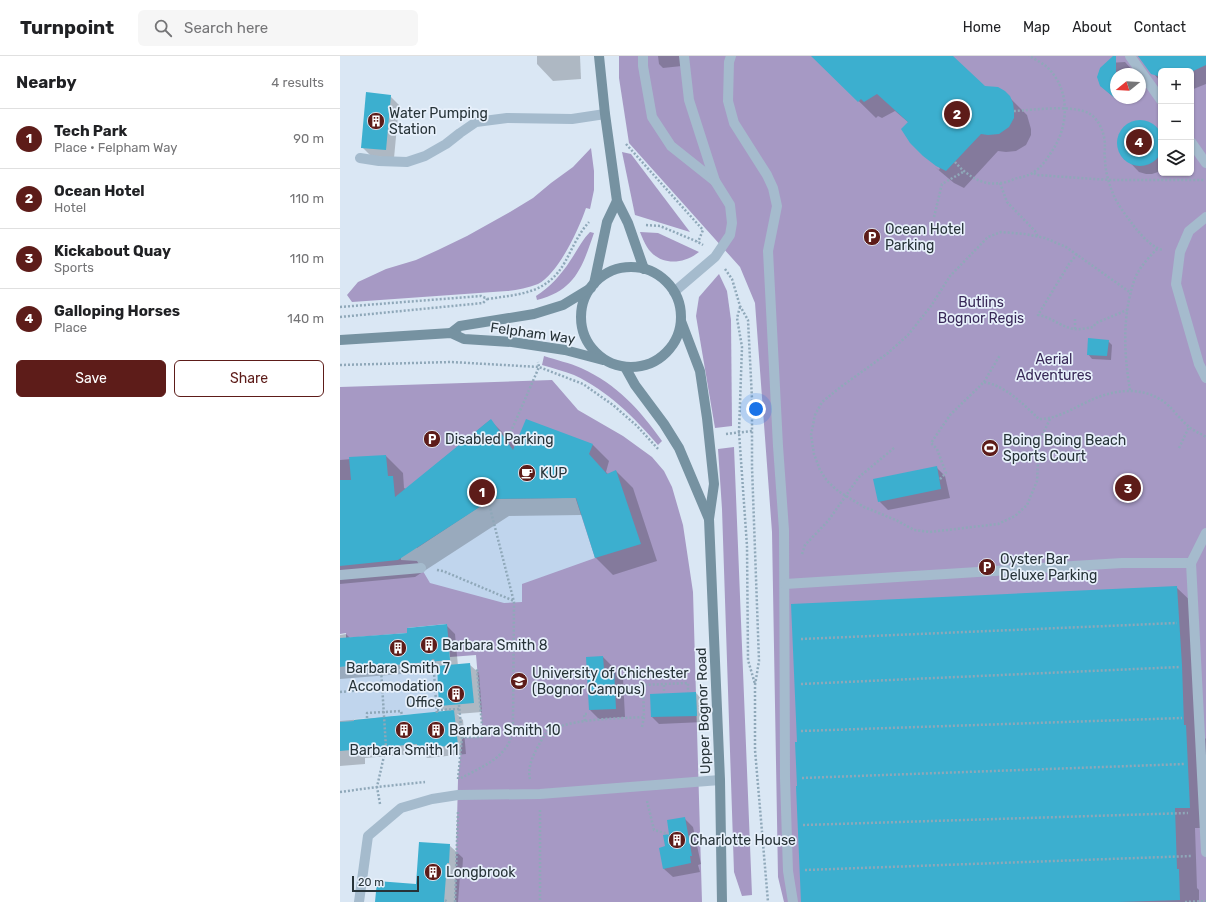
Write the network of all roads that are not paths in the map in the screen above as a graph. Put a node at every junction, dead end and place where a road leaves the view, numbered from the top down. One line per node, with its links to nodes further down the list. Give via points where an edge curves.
1 (599, 56): 7 (main road)
2 (642, 56): 11 (street, via 652,117 671,146)
3 (684, 56): 11 (street, via 689,100)
4 (731, 56): 28 (street, via 728,101 734,123 767,175 777,206 768,251)
5 (1130, 56): 6 (street)
6 (1158, 96)
7 (604, 114): 9 (street, via 572,119 507,118 476,122 446,144 425,156 406,162); 12 (main road)
8 (1194, 146): 10 (street)
9 (360, 158)
10 (1206, 163)
11 (715, 182): 16 (street, via 730,205 730,236 716,257)
12 (618, 201): 14 (main road); 15 (main road, via 607,222)
13 (1206, 217): 22 (street, via 1189,231 1180,252 1176,284 1199,364)
14 (644, 269): 15 (main road, via 630,267 615,270); 16 (main road, via 660,277)
15 (592, 286): 18 (main road, Felpham Way, via 563,305 534,314 460,326); 20 (main road, via 582,310 584,332 595,352)
16 (674, 292): 17 (main road)
17 (681, 321): 21 (main road, via 676,338 666,354 646,365); 23 (main road, Upper Bognor Road, via 700,371 707,418 714,484)
18 (451, 333): 19 (main road, Felpham Way); 20 (main road, Felpham Way, via 464,339 512,342 565,350)
19 (340, 340)
20 (611, 362): 21 (main road)
21 (625, 367): 23 (main road, Upper Bognor Road, via 679,448)
22 (1206, 378)
23 (709, 519): 29 (main road, Upper Bognor Road)
24 (1206, 533): 25 (street)
25 (1191, 563): 28 (street, via 1122,563); 30 (street, via 1204,813)
26 (421, 568): 27 (street)
27 (340, 575)
28 (785, 584): 33 (street, via 785,778 788,871)
29 (720, 780): 31 (street, via 540,794 458,795 402,808 368,836); 32 (main road, Upper Bognor Road)
30 (1202, 854)
31 (359, 902)
32 (722, 902)
33 (793, 902)

